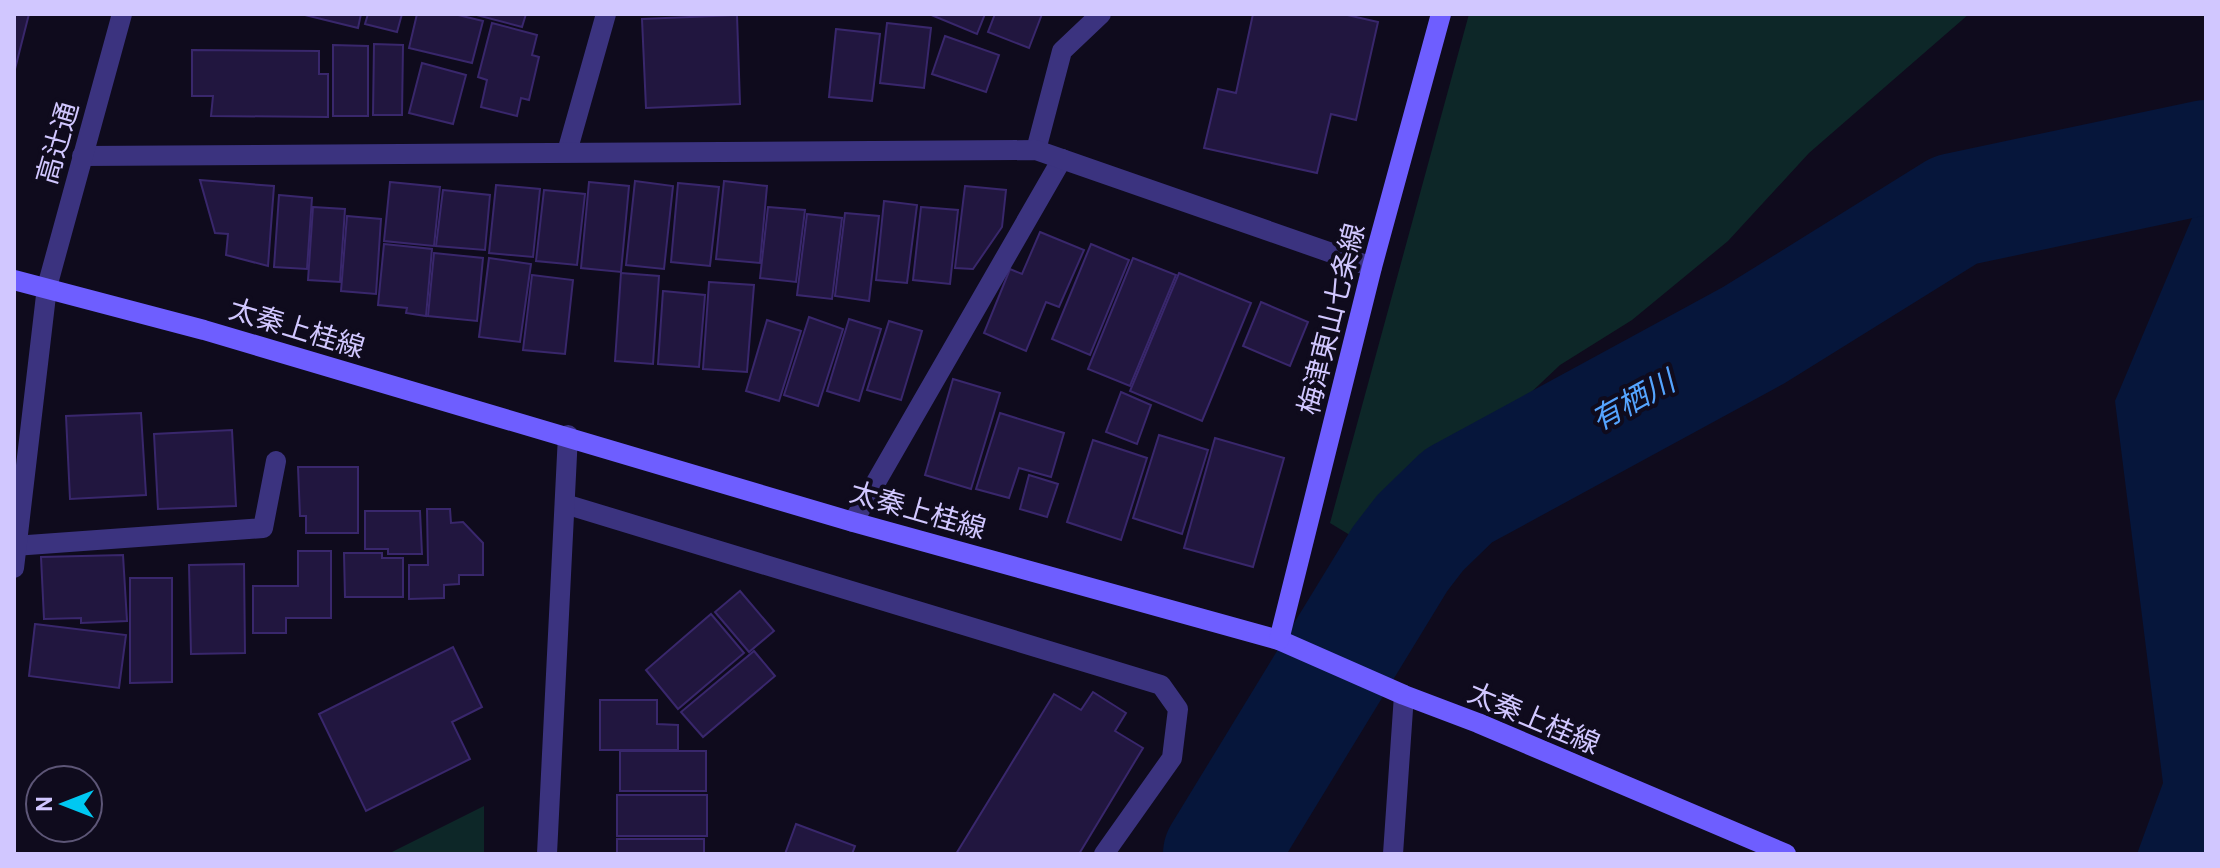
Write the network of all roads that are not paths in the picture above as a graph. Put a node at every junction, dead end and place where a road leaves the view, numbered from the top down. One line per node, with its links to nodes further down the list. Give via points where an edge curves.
1 (122, 14): 7 (street, 高辻通)
2 (606, 14): 6 (street)
3 (1101, 14): 5 (street, via 1062,51)
4 (1441, 14): 9 (main road, 梅津東山七条線)
5 (1036, 150): 6 (street); 8 (street)
6 (567, 152): 7 (street)
7 (82, 156): 11 (street, 高辻通)
8 (1062, 159): 9 (street); 15 (street)
9 (1372, 267): 18 (main road, 梅津東山七条線)
10 (14, 280): 11 (main road, 太秦上桂線)
11 (47, 287): 12 (main road, 太秦上桂線); 16 (street, 高辻通)
12 (568, 435): 14 (street); 15 (main road, 太秦上桂線)
13 (276, 461): 16 (street, via 263,528)
14 (565, 504): 20 (street); 21 (street, via 1161,685 1178,709 1172,758)
15 (853, 522): 18 (main road, 太秦上桂線)
16 (15, 546): 17 (street, 高辻通)
17 (14, 568)
18 (1279, 640): 19 (main road, 太秦上桂線)
19 (1404, 695): 22 (street); 23 (main road, 太秦上桂線)
20 (547, 854)
21 (1104, 854)
22 (1393, 854)
23 (1786, 854)

